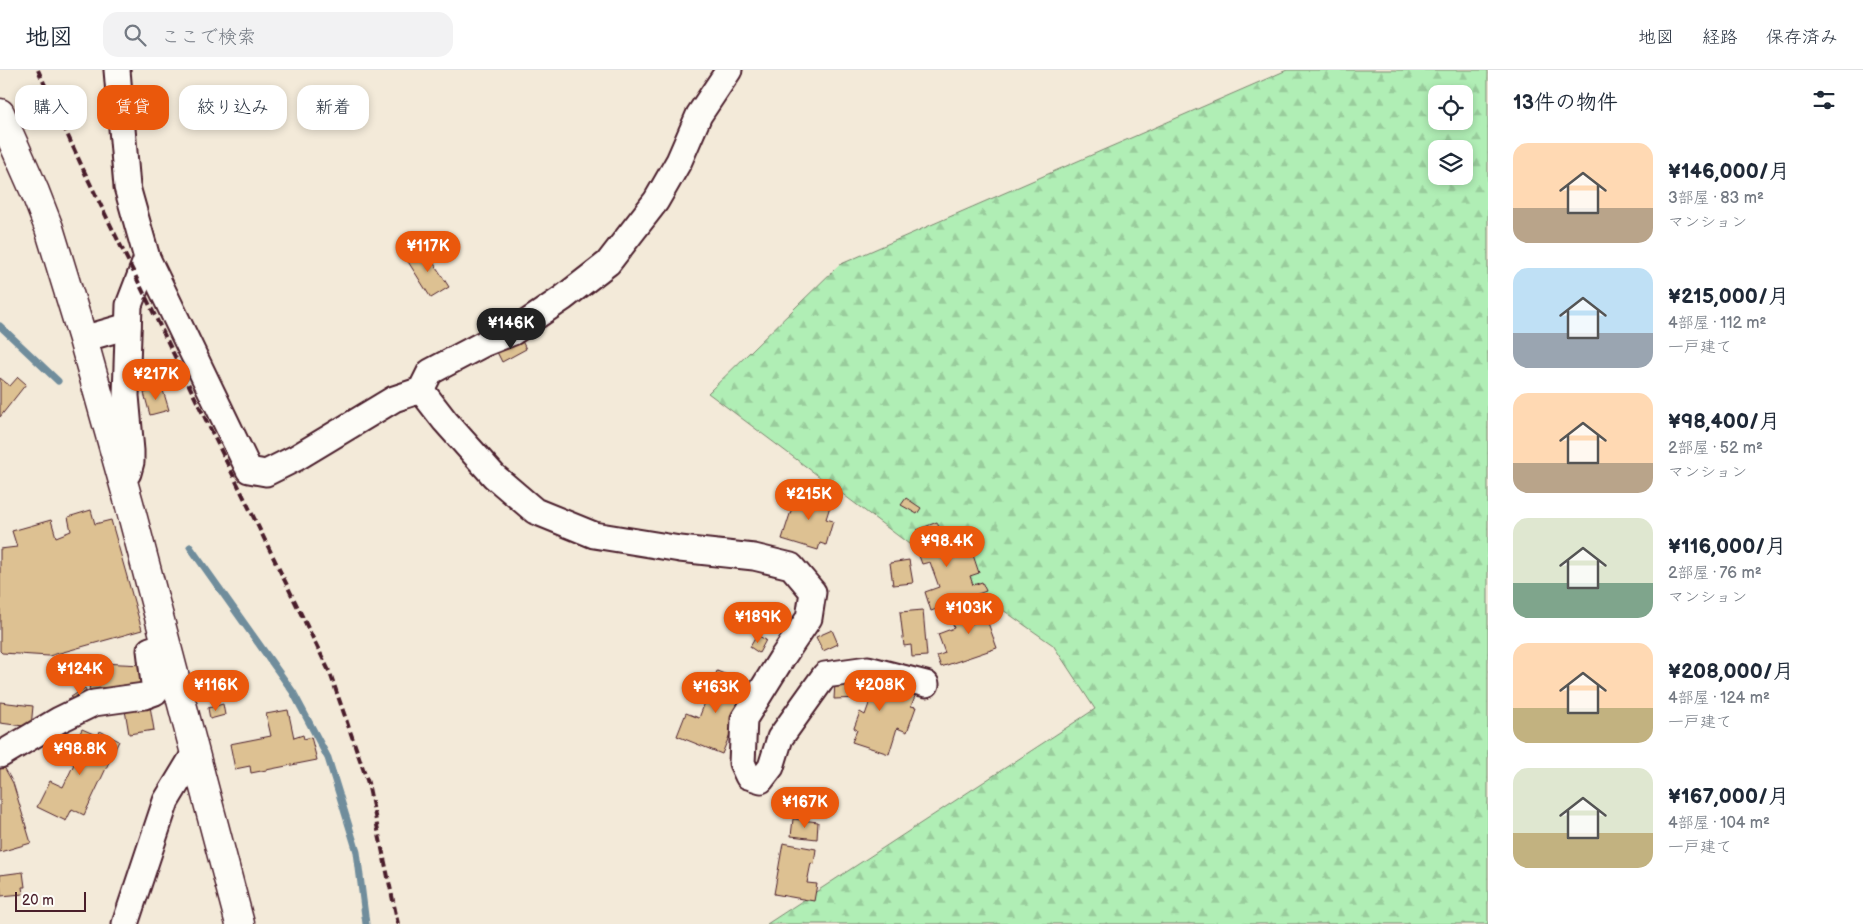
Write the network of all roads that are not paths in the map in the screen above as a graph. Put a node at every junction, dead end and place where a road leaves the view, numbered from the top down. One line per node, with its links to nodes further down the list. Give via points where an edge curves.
1 (117, 70): 4 (street, via 127,187)
2 (729, 70): 7 (street, via 698,115 679,161 656,201 608,263 513,332 430,372)
3 (0, 113): 6 (street, via 49,228)
4 (147, 258): 5 (street, via 130,305); 7 (street, via 249,470 266,473 394,398)
5 (128, 326): 6 (street); 8 (street, via 126,396 131,462 128,473)
6 (84, 340): 8 (street)
7 (421, 390): 10 (street, via 494,476 535,511 594,535 754,557 790,566 813,592 809,618 744,719 742,763 748,776 762,780 772,768 780,738 825,675 868,669)
8 (122, 477): 9 (street)
9 (166, 645): 11 (street); 12 (street, via 150,650 154,692 94,703)
10 (926, 684)
11 (195, 753): 13 (street, via 166,801); 14 (street)
12 (0, 755)
13 (124, 924)
14 (240, 924)

